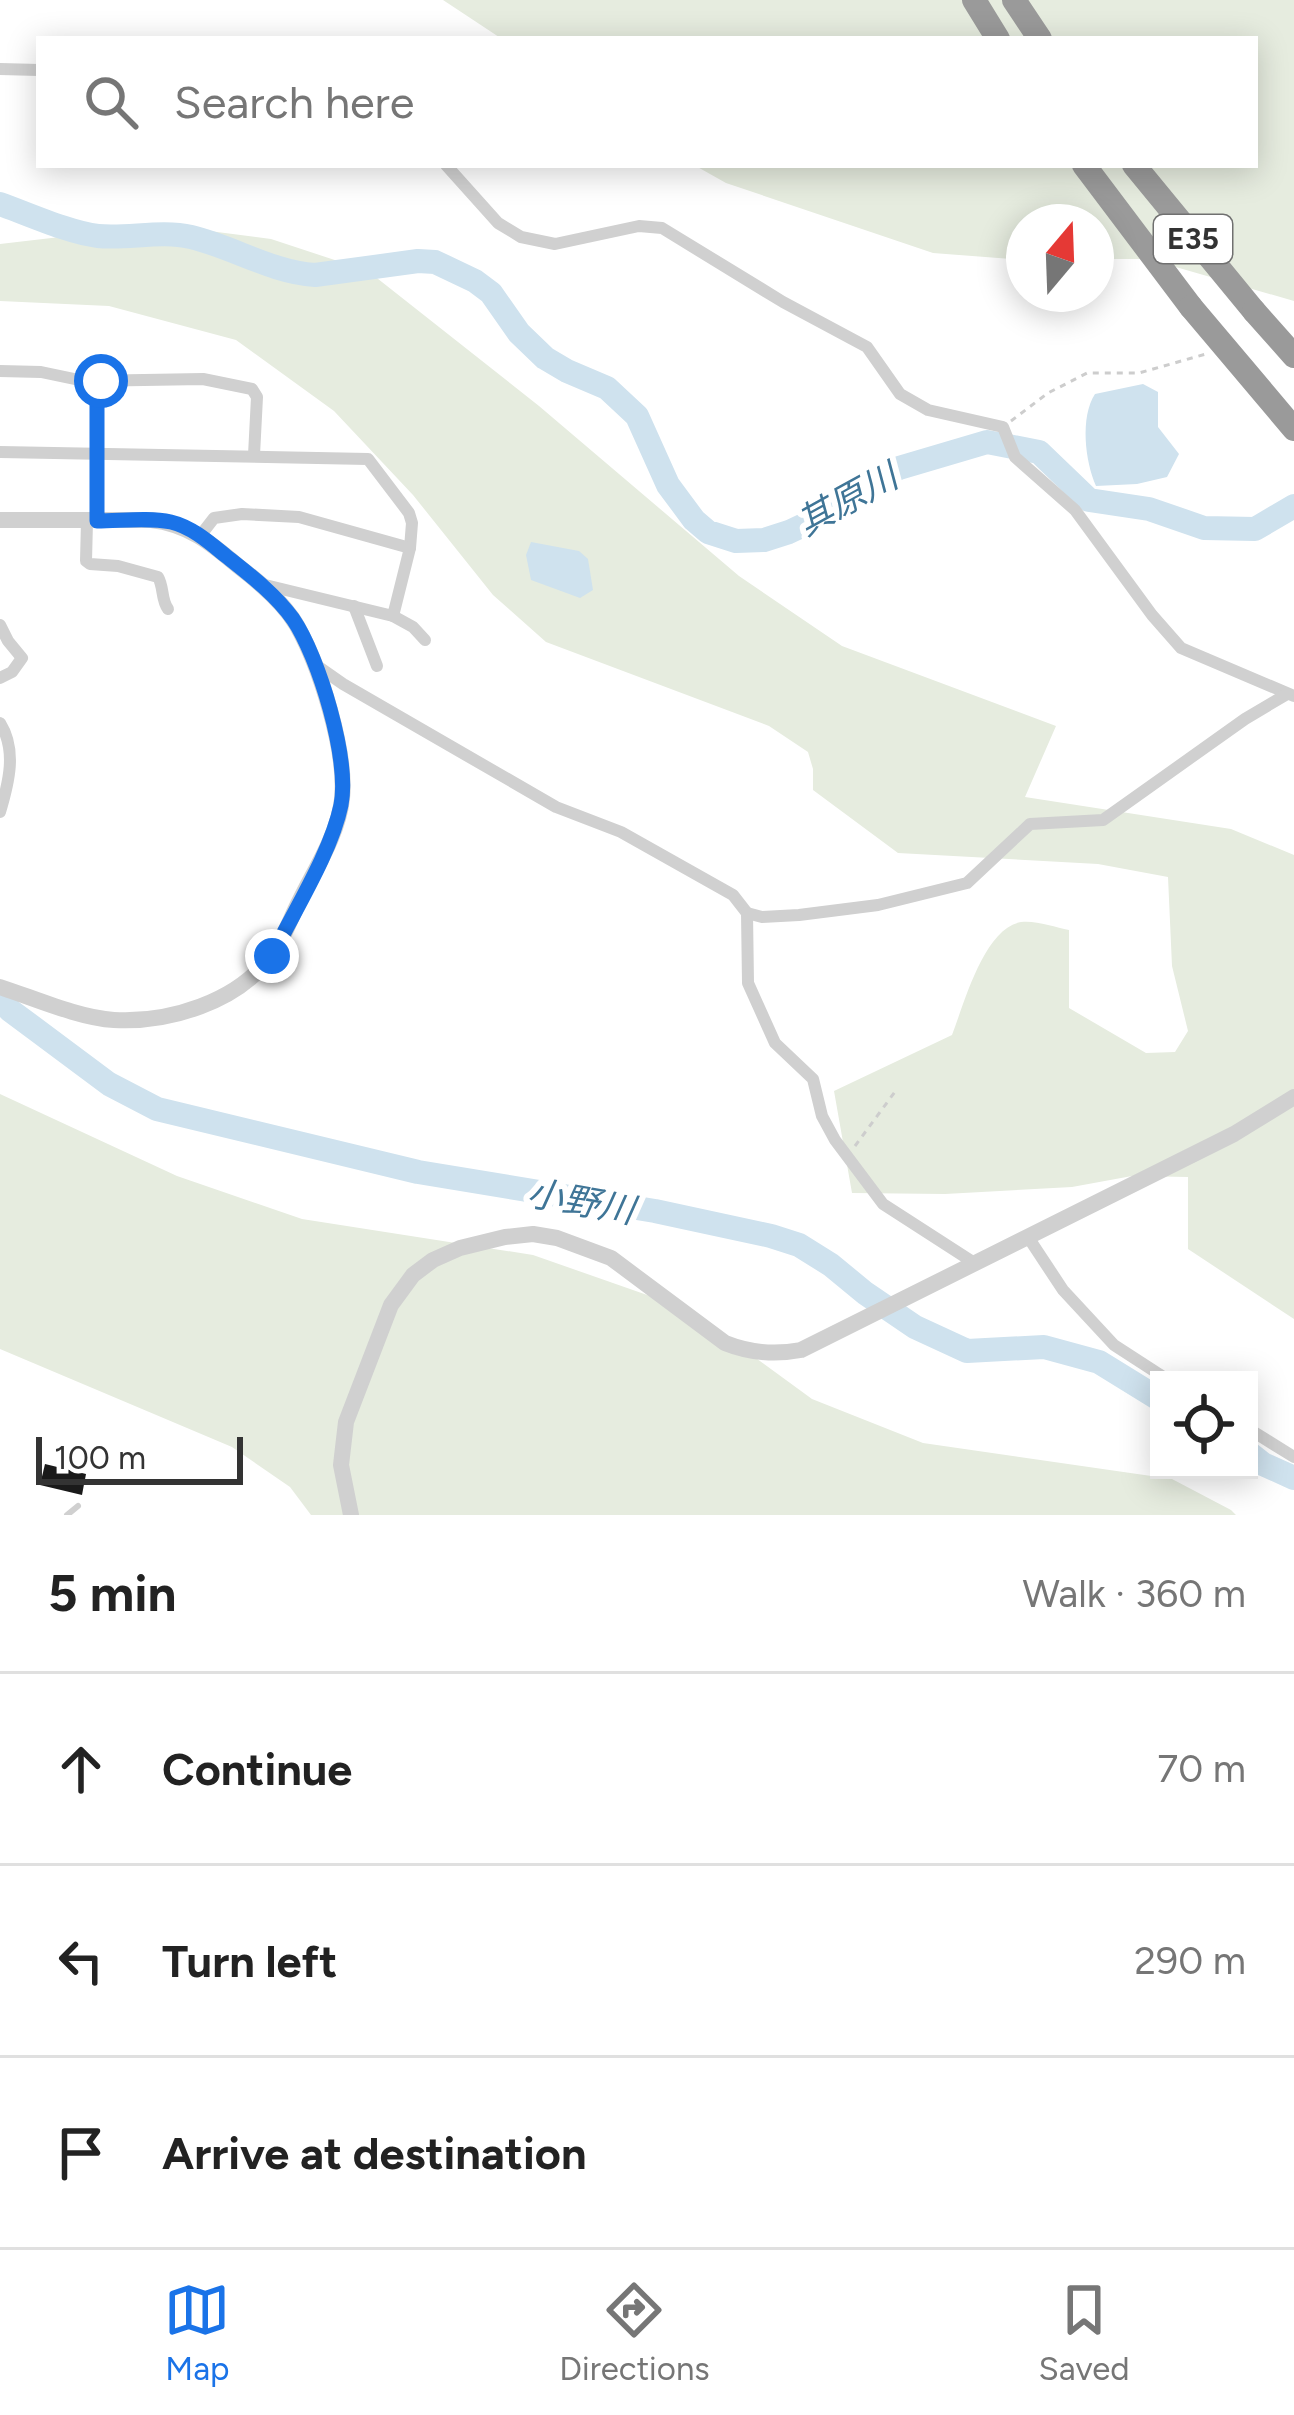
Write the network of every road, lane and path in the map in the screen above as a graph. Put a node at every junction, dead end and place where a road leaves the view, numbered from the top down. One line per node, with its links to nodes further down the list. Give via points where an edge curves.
1 (974, 0): 3 (highway)
2 (1014, 0): 4 (highway)
3 (996, 36)
4 (1038, 36)
5 (0, 69): 6 (street)
6 (36, 70)
7 (449, 168): 14 (street, via 520,237 556,244 662,228 867,347 900,394 928,410)
8 (1086, 168): 15 (highway, E35, bridge)
9 (1136, 168): 11 (highway, E35, bridge)
10 (1215, 350): 14 (path, via 1139,373 1087,373)
11 (1294, 356)
12 (0, 371): 13 (street)
13 (97, 381): 17 (street); 18 (street, via 203,379 252,389)
14 (1004, 427): 32 (street, via 1016,457 1076,510 1181,648)
15 (1294, 429)
16 (0, 452): 17 (street)
17 (96, 453): 18 (street); 20 (street)
18 (254, 455): 22 (street, via 368,459 409,512)
19 (0, 520): 20 (street)
20 (92, 521): 21 (street, via 174,522); 25 (street, via 86,561 158,577)
21 (200, 536): 22 (street, via 214,518 299,517); 23 (street)
22 (410, 548): 26 (street)
23 (260, 584): 24 (street); 29 (street, via 295,622)
24 (354, 606): 26 (street); 30 (street)
25 (168, 608)
26 (393, 616): 28 (street)
27 (0, 625): 31 (street, via 22,658)
28 (425, 640)
29 (313, 663): 35 (street, via 556,807 621,832 733,895); 36 (street, via 336,731 342,802 272,956 227,995 164,1016 99,1018)
30 (377, 665)
31 (0, 677)
32 (1290, 695): 35 (street, via 1103,820 1030,824 967,883 878,905)
33 (0, 723): 34 (street, via 11,750)
34 (0, 812)
35 (747, 913): 39 (street, via 748,983 775,1043 813,1079 822,1116)
36 (8, 990)
37 (897, 1089): 39 (path)
38 (1294, 1096): 40 (street)
39 (847, 1157): 41 (street, via 883,1204)
40 (1028, 1237): 41 (street); 42 (street, via 1114,1345)
41 (976, 1264): 47 (street, via 801,1350 764,1353 725,1343 595,1250 533,1234 460,1248 413,1275 391,1305 346,1422 341,1466)
42 (1154, 1371)
43 (1258, 1435): 44 (street)
44 (1294, 1457)
45 (78, 1506): 46 (lane)
46 (67, 1515)
47 (351, 1515)

